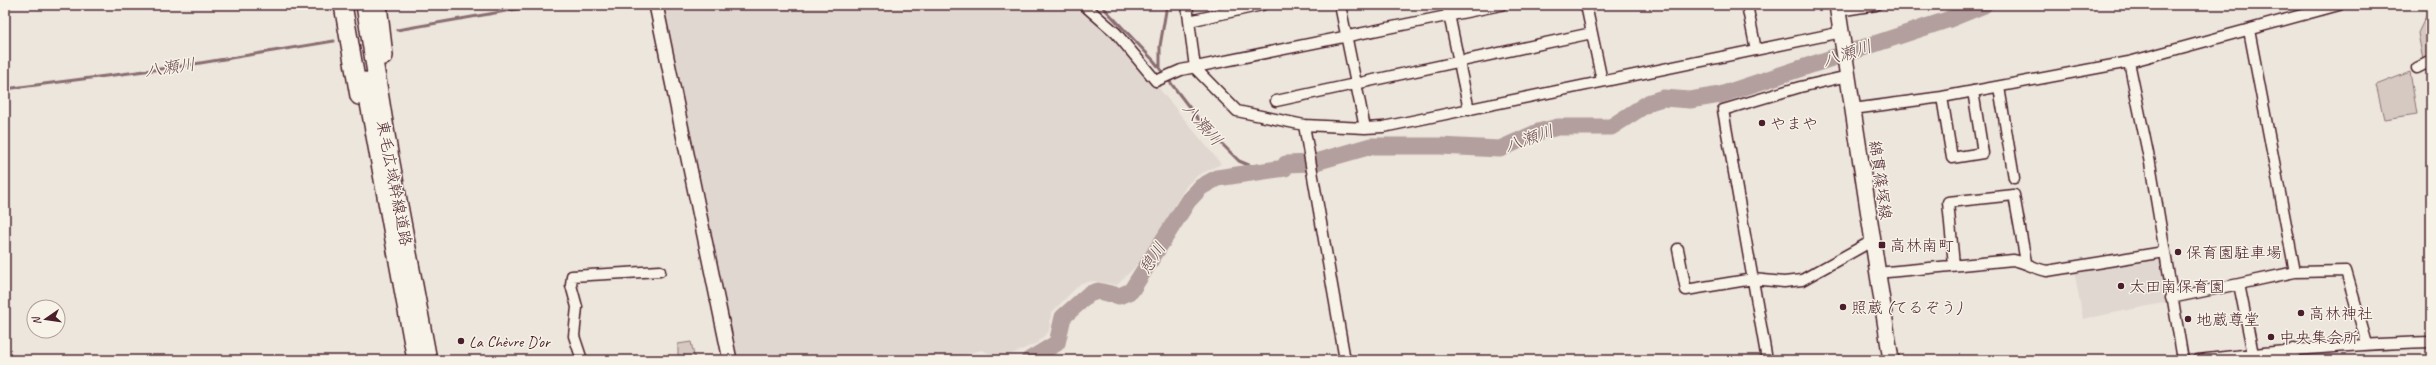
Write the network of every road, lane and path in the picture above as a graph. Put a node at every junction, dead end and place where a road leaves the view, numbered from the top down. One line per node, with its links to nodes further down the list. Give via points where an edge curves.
1 (343, 5): 41 (highway, via 372,172)
2 (353, 5): 41 (highway, 東毛広域幹線道路)
3 (365, 5): 46 (highway, 東毛広域幹線道路)
4 (378, 5): 46 (highway, via 401,169)
5 (656, 5): 61 (street)
6 (1084, 5): 27 (street, via 1116,33 1156,81)
7 (1187, 5): 18 (street)
8 (1262, 5): 18 (street)
9 (1340, 5): 22 (street)
10 (1446, 5): 17 (street)
11 (1501, 5): 17 (street)
12 (1586, 5): 20 (street)
13 (1747, 5): 23 (street)
14 (1876, 5): 16 (street)
15 (2339, 5): 19 (street)
16 (1838, 8): 21 (main road, 綿貫篠塚線)
17 (1449, 16): 22 (street); 25 (street)
18 (1188, 21): 27 (street)
19 (2249, 30): 26 (street); 49 (street)
20 (1592, 33): 25 (street); 30 (street)
21 (1842, 34): 23 (street); 29 (main road, 綿貫篠塚線)
22 (1346, 37): 27 (street); 31 (street)
23 (1756, 50): 30 (street)
24 (2431, 61): 28 (street)
25 (1459, 62): 31 (street); 37 (street)
26 (2129, 62): 32 (street); 44 (street, via 2150,163)
27 (1195, 68): 38 (street, via 1237,111)
28 (2417, 68)
29 (1848, 74): 36 (main road, 綿貫篠塚線); 51 (street, via 1722,110)
30 (1602, 81): 37 (street)
31 (1356, 83): 35 (street); 39 (street)
32 (1999, 87): 33 (street); 40 (street)
33 (1973, 91): 34 (street); 34 (street, via 1983,153 1952,158)
34 (1942, 97): 36 (street)
35 (1276, 101)
36 (1853, 109): 42 (main road, 綿貫篠塚線)
37 (1469, 110): 39 (street, via 1383,127)
38 (1304, 125): 39 (street); 62 (street)
39 (1365, 128)
40 (2014, 178)
41 (392, 236): 58 (highway, 東毛広域幹線道路)
42 (1872, 242): 50 (main road, 綿貫篠塚線); 51 (street, via 1802,280 1784,282)
43 (1678, 249): 51 (street, via 1686,290)
44 (2164, 252): 45 (street, via 2047,271 2037,269); 53 (street)
45 (2026, 262): 47 (street, via 2012,260); 47 (street, via 2014,195 1948,202)
46 (410, 263): 59 (highway, 東毛広域幹線道路)
47 (1954, 265): 50 (street)
48 (660, 271): 60 (street, via 572,276 571,285 577,307 574,336)
49 (2295, 272): 52 (street); 55 (street, via 2346,271)
50 (1877, 273): 64 (main road, 綿貫篠塚線)
51 (1753, 279): 63 (street)
52 (2239, 284): 53 (street); 57 (street)
53 (2171, 298): 65 (street)
54 (2431, 342): 55 (street)
55 (2367, 344): 56 (street)
56 (2293, 349): 57 (street); 67 (street)
57 (2253, 354): 66 (street)
58 (416, 360)
59 (428, 360)
60 (582, 360)
61 (730, 360)
62 (1345, 360)
63 (1767, 360)
64 (1891, 360)
65 (2183, 360)
66 (2198, 360)
67 (2295, 360)

